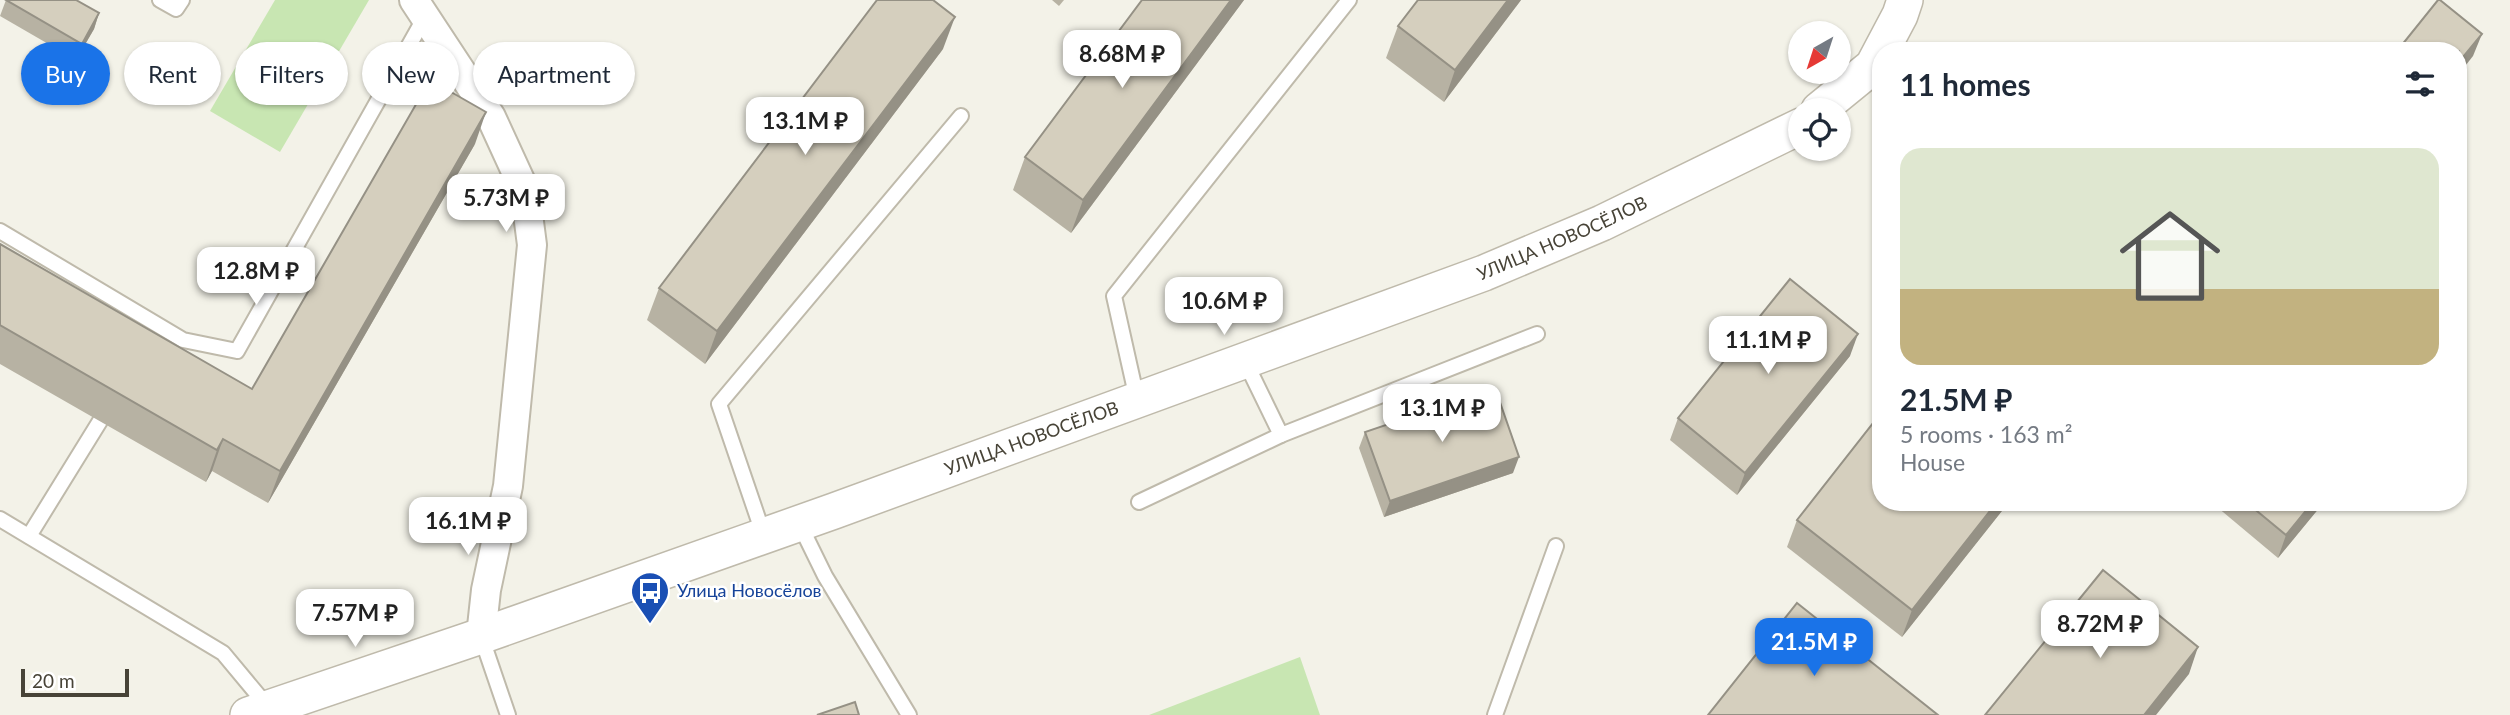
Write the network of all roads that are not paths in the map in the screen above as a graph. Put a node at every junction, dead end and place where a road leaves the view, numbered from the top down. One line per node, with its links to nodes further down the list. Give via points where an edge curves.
1 (160, 0): 2 (lane, via 176,9)
2 (182, 0)
3 (1349, 0): 14 (lane, via 1114,296)
4 (1905, 0): 6 (street)
5 (420, 9): 11 (lane, via 237,351 155,329); 23 (street, via 491,117 524,191 532,245 508,486)
6 (1886, 42)
7 (1872, 67): 8 (street)
8 (1834, 98)
9 (961, 116): 21 (lane, via 719,404)
10 (1788, 132): 13 (street, УЛИЦА НОВОСЁЛОВ, via 1602,223 1484,273)
11 (0, 231)
12 (1537, 334): 16 (lane)
13 (1244, 360): 14 (street, УЛИЦА НОВОСЁЛОВ); 16 (lane)
14 (1137, 399): 19 (street, УЛИЦА НОВОСЁЛОВ)
15 (100, 421): 20 (lane)
16 (1281, 435): 17 (lane)
17 (1139, 502)
18 (0, 519): 20 (lane)
19 (799, 523): 21 (street, УЛИЦА НОВОСЁЛОВ); 26 (lane, via 825,576)
20 (29, 536): 24 (lane, via 223,653)
21 (764, 536): 23 (street, УЛИЦА НОВОСЁЛОВ)
22 (1556, 546): 27 (lane)
23 (481, 636): 24 (street, УЛИЦА НОВОСЁЛОВ); 25 (lane)
24 (262, 712)
25 (508, 715)
26 (909, 715)
27 (1495, 715)

